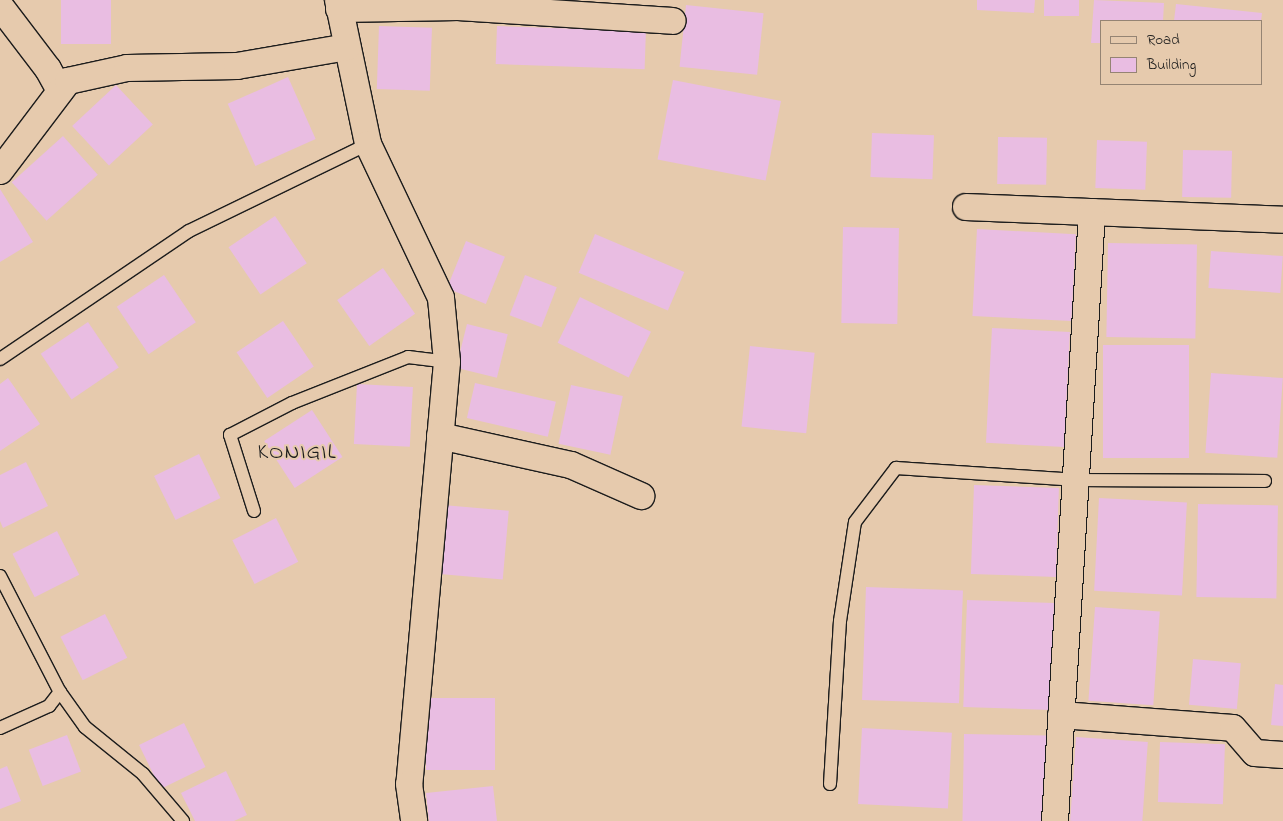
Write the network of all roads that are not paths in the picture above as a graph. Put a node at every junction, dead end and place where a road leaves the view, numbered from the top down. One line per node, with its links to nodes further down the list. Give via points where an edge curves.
1 (338, 4): 3 (street, via 458,7); 4 (street)
2 (5, 6): 5 (street)
3 (673, 21)
4 (347, 47): 5 (street, via 237,66 127,68 68,81); 6 (street)
5 (60, 91): 7 (street)
6 (368, 144): 11 (lane, via 189,231); 12 (street, via 441,298)
7 (0, 171)
8 (966, 207): 9 (street)
9 (1092, 212): 10 (street); 14 (street)
10 (1283, 220)
11 (0, 359)
12 (447, 362): 13 (street); 17 (lane, via 408,357 292,403 230,435)
13 (440, 436): 16 (street, via 571,465); 25 (street, via 409,784)
14 (1078, 480): 15 (lane); 20 (street); 23 (lane, via 896,468 855,522 840,621)
15 (1265, 481)
16 (641, 496)
17 (254, 511)
18 (2, 584): 19 (lane)
19 (60, 692): 21 (lane, via 50,706); 24 (lane, via 85,727 143,774)
20 (1061, 715): 22 (street, via 1234,728 1255,753); 26 (street)
21 (0, 728)
22 (1283, 755)
23 (830, 784)
24 (183, 821)
25 (414, 821)
26 (1055, 821)

